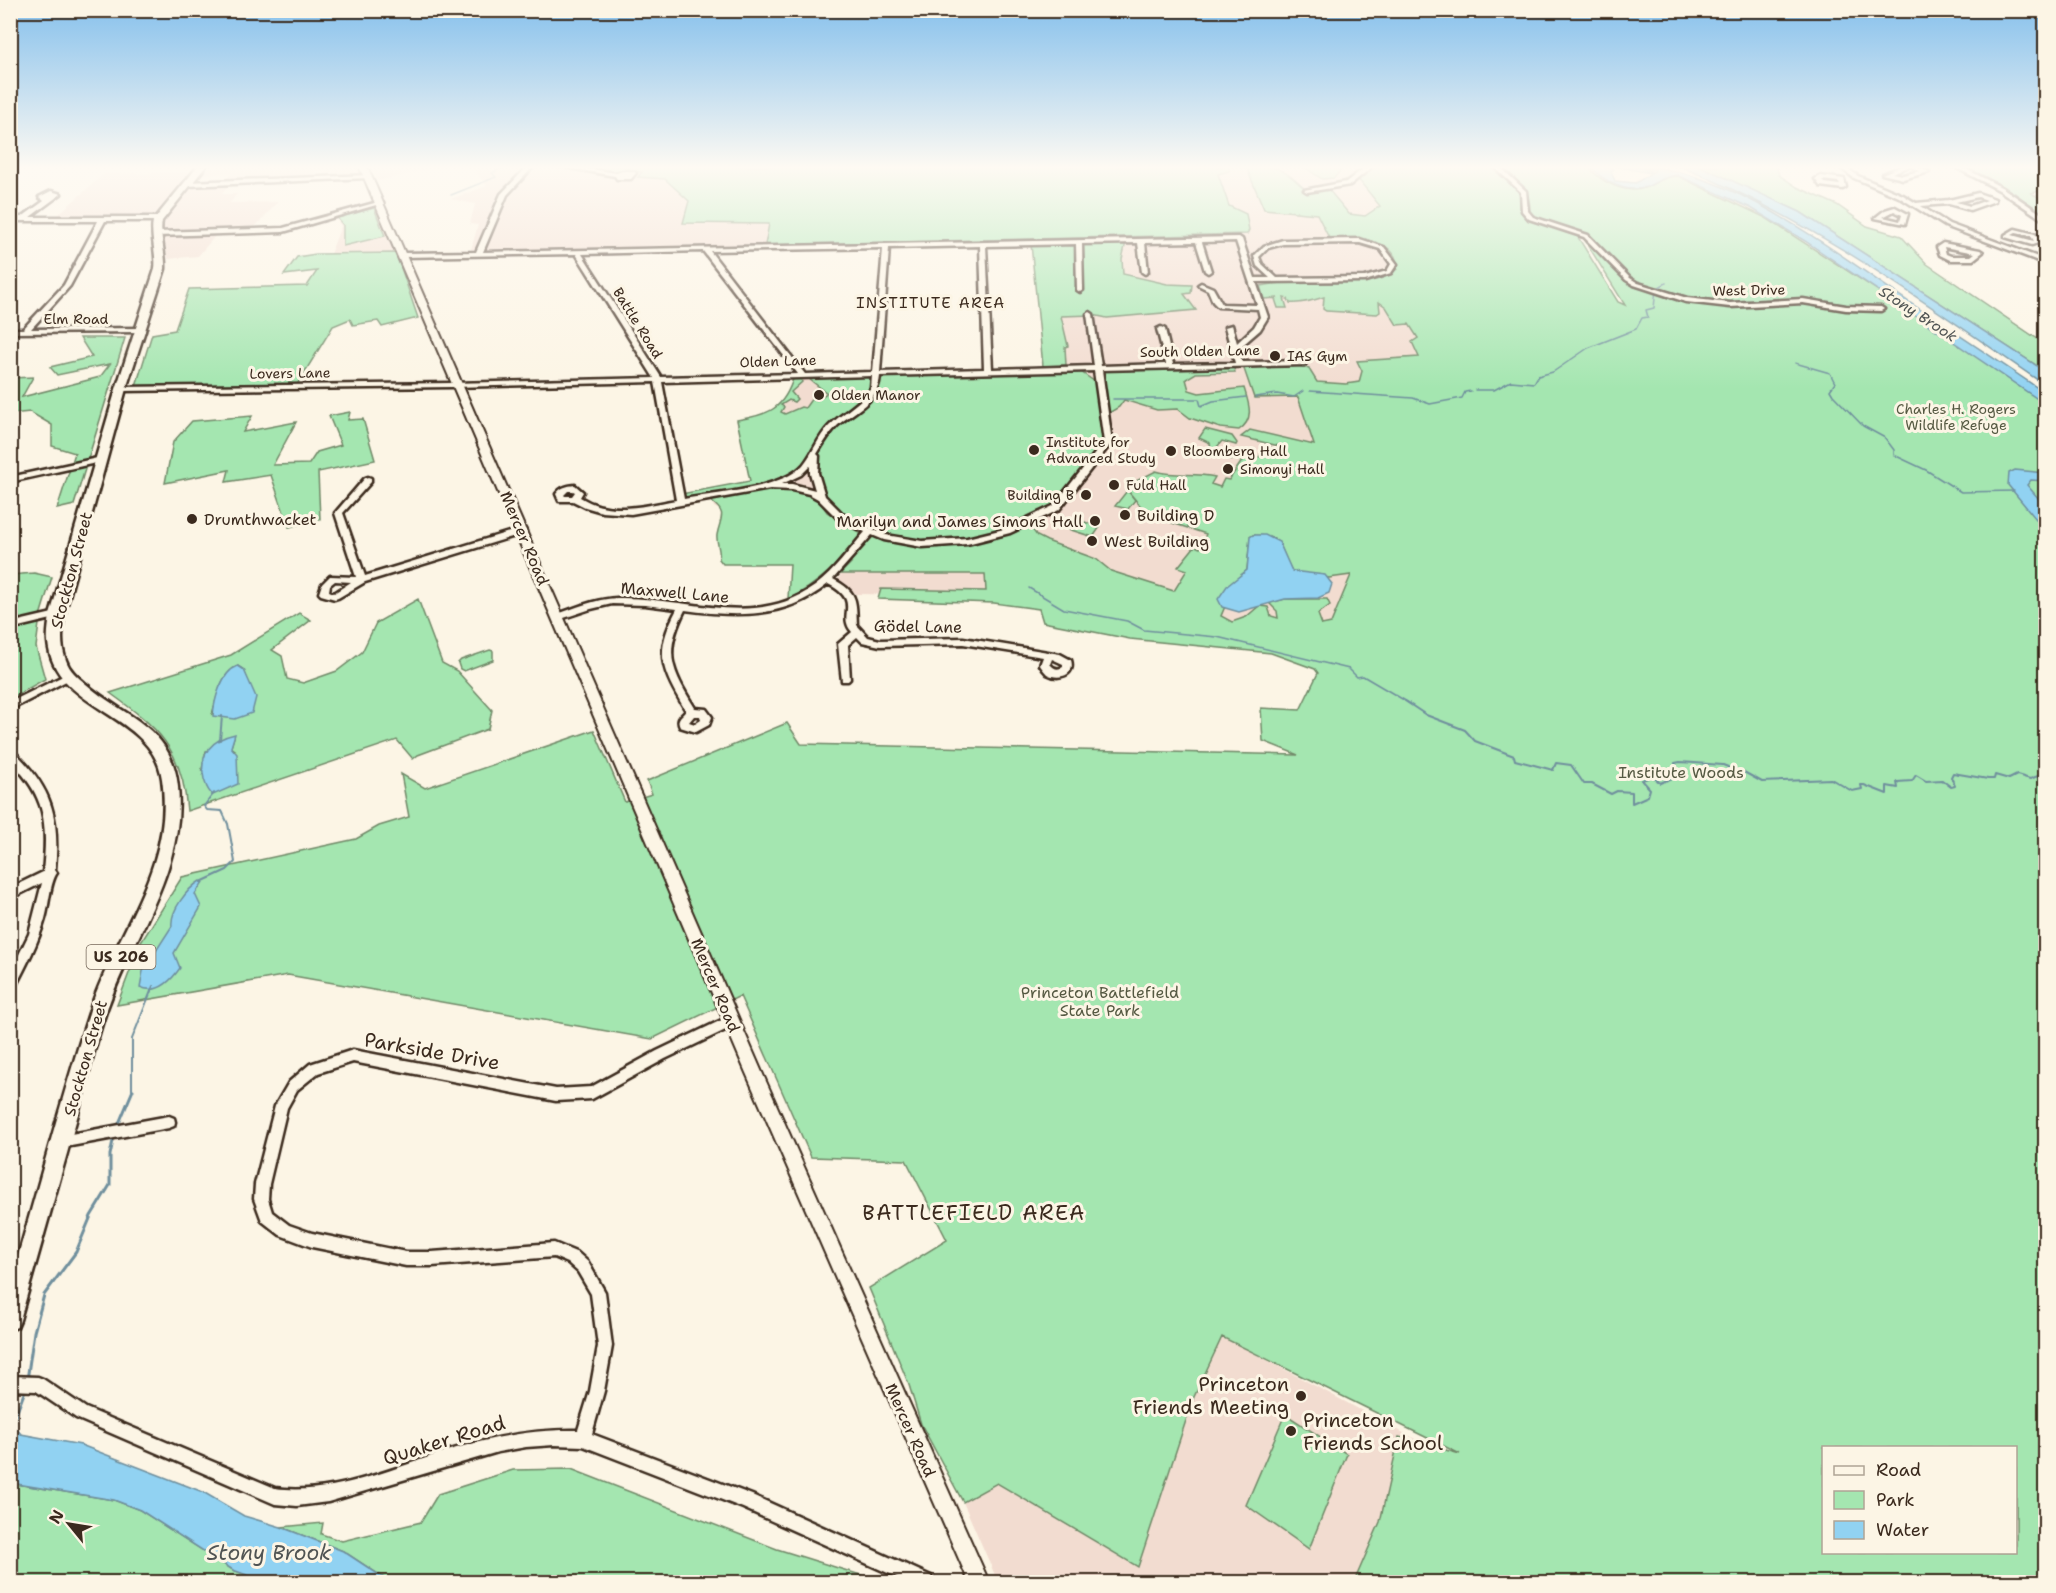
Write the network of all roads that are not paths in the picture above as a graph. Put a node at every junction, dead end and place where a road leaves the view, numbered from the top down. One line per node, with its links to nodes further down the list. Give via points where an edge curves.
1 (91, 240): 35 (street, via 62,292)
2 (157, 240): 33 (highway, Stockton Street / US 206, via 160,269)
3 (397, 240): 20 (main road, Mercer Road)
4 (484, 240): 19 (street)
5 (1131, 240): 12 (street)
6 (1142, 240): 23 (street)
7 (1198, 240): 22 (street)
8 (1239, 240): 24 (street)
9 (1590, 240): 29 (street, West Drive, via 1628,279 1654,292 1713,304 1794,301)
10 (1984, 240): 13 (street)
11 (1997, 240): 13 (street)
12 (1079, 242): 14 (street); 27 (street)
13 (1991, 243): 17 (street); 21 (street)
14 (983, 244): 15 (street); 42 (street)
15 (886, 246): 16 (street); 43 (street)
16 (705, 249): 18 (street); 44 (street)
17 (1979, 251): 17 (street, via 1951,246 1940,247 1943,255 1950,258 1973,258)
18 (578, 252): 19 (street); 45 (street, Battle Road)
19 (479, 253): 20 (street)
20 (403, 255): 46 (main road, Mercer Road)
21 (2046, 262)
22 (1208, 271)
23 (1145, 272)
24 (1252, 280): 25 (street); 28 (street)
25 (1275, 280): 25 (street, via 1375,277 1389,272 1394,264 1382,248 1368,242 1283,242 1266,247 1256,257)
26 (1201, 285): 28 (street, via 1211,289 1220,306)
27 (1080, 290)
28 (1261, 307): 36 (street, via 1261,322)
29 (1881, 309)
30 (1090, 314): 41 (street)
31 (1229, 327): 36 (street)
32 (1161, 329): 39 (street)
33 (142, 330): 35 (street, Elm Road); 48 (highway, Stockton Street / US 206)
34 (10, 331): 35 (street, Elm Road)
35 (25, 331)
36 (1235, 348): 37 (street)
37 (1239, 363): 38 (street, South Olden Lane); 39 (street, South Olden Lane)
38 (1302, 363)
39 (1170, 365): 41 (street, South Olden Lane)
40 (1078, 367): 41 (street, Olden Lane); 42 (street, Olden Lane); 47 (street)
41 (1098, 367): 47 (street)
42 (988, 369): 43 (street, Olden Lane)
43 (878, 372): 44 (street, Olden Lane); 49 (street, via 873,393 830,429)
44 (802, 374): 45 (street, Olden Lane)
45 (658, 378): 46 (street, Olden Lane); 56 (street)
46 (459, 384): 48 (street, Lovers Lane); 57 (main road, Mercer Road)
47 (1101, 384): 58 (street, via 1108,442 1056,508 1006,531 966,541 922,544)
48 (121, 389): 50 (highway, Stockton Street / US 206)
49 (816, 453): 53 (street, via 802,471); 54 (street, via 813,473)
50 (102, 459): 51 (street); 61 (highway, Stockton Street / US 206)
51 (10, 480)
52 (368, 480): 57 (street, via 339,513 362,580)
53 (770, 486): 54 (street, via 803,489); 56 (street)
54 (821, 497): 58 (street, via 843,519)
55 (574, 498): 56 (street, via 590,506 618,511)
56 (680, 502)
57 (522, 531): 62 (main road, Mercer Road)
58 (870, 532): 59 (street, Maxwell Lane)
59 (826, 580): 60 (street, Maxwell Lane, via 797,599 761,610 719,613); 64 (street, Gödel Lane, via 851,597)
60 (682, 607): 62 (street, Maxwell Lane, via 619,601); 69 (street, via 670,628 665,656 671,677)
61 (57, 615): 63 (street); 66 (highway, Stockton Street / US 206, via 54,647)
62 (558, 617): 74 (main road, Mercer Road)
63 (10, 626)
64 (856, 633): 65 (street, Gödel Lane, via 880,644 954,640); 67 (street, via 843,644)
65 (1048, 655)
66 (69, 676): 68 (street); 76 (highway, Stockton Street / US 206, via 88,696 144,732 159,747 168,767 172,815 150,901 112,974 98,1011)
67 (845, 679)
68 (10, 707)
69 (692, 712)
70 (10, 754): 71 (street, via 32,777 46,804 50,817)
71 (51, 873): 72 (street); 73 (street, via 38,929)
72 (10, 894)
73 (10, 985)
74 (732, 1021): 79 (street, Parkside Drive, via 584,1094 556,1095 353,1056 314,1068 293,1086 281,1106 261,1184 261,1199 267,1216 285,1230 312,1240 406,1259 554,1250 583,1267 598,1292 605,1346); 81 (main road, Mercer Road)
75 (169, 1122): 76 (street)
76 (60, 1142): 77 (highway, Stockton Street / US 206)
77 (10, 1320)
78 (14, 1383): 79 (street, Quaker Road, via 38,1384 81,1413 289,1499 323,1496 515,1440)
79 (583, 1438): 80 (street, Quaker Road, via 746,1501)
80 (926, 1582)
81 (979, 1582)

